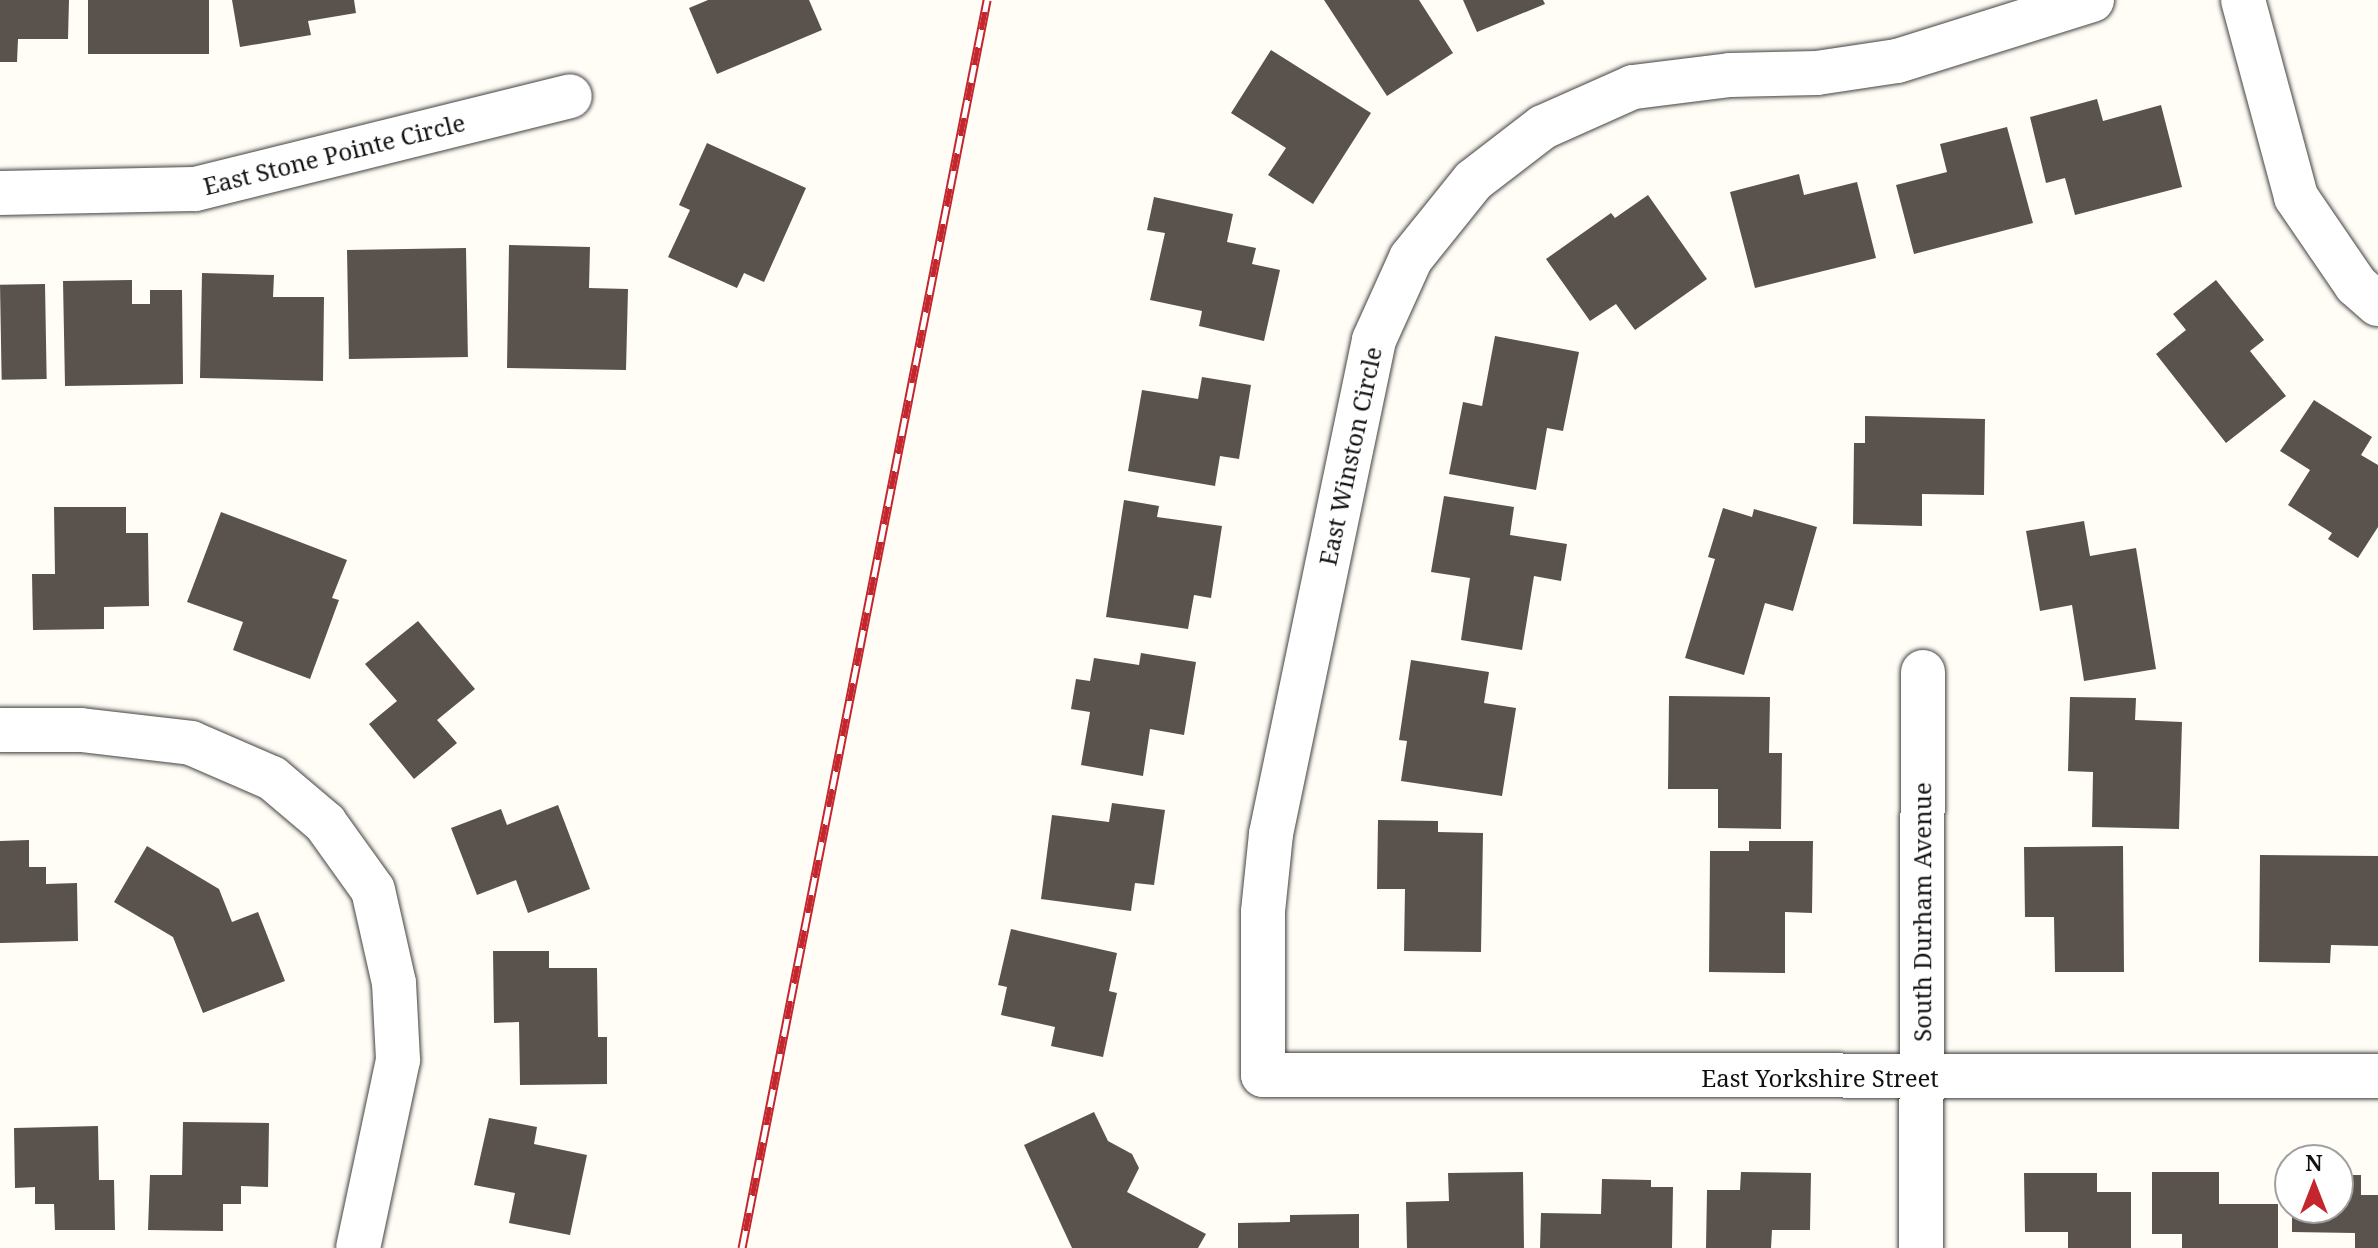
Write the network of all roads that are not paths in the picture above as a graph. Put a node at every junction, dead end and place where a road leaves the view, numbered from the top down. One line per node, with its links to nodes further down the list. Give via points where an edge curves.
1 (2092, 0): 8 (street, East Winston Circle, via 1897,61 1817,73 1730,75 1633,87 1543,127 1473,181 1411,258 1374,340 1271,834 1263,912)
2 (2243, 0): 5 (street, via 2296,197 2356,285)
3 (570, 96): 4 (street, East Stone Pointe Circle, via 195,189)
4 (0, 193)
5 (2378, 304)
6 (1923, 672): 10 (street, South Durham Avenue)
7 (0, 730): 11 (street, via 81,730 191,743 245,766 272,778 325,823 373,890 394,983 398,1060)
8 (1263, 1075): 10 (street, East Yorkshire Street)
9 (2378, 1076): 10 (street, East Yorkshire Street)
10 (1921, 1079): 12 (street, South Durham Avenue)
11 (358, 1248)
12 (1921, 1248)

